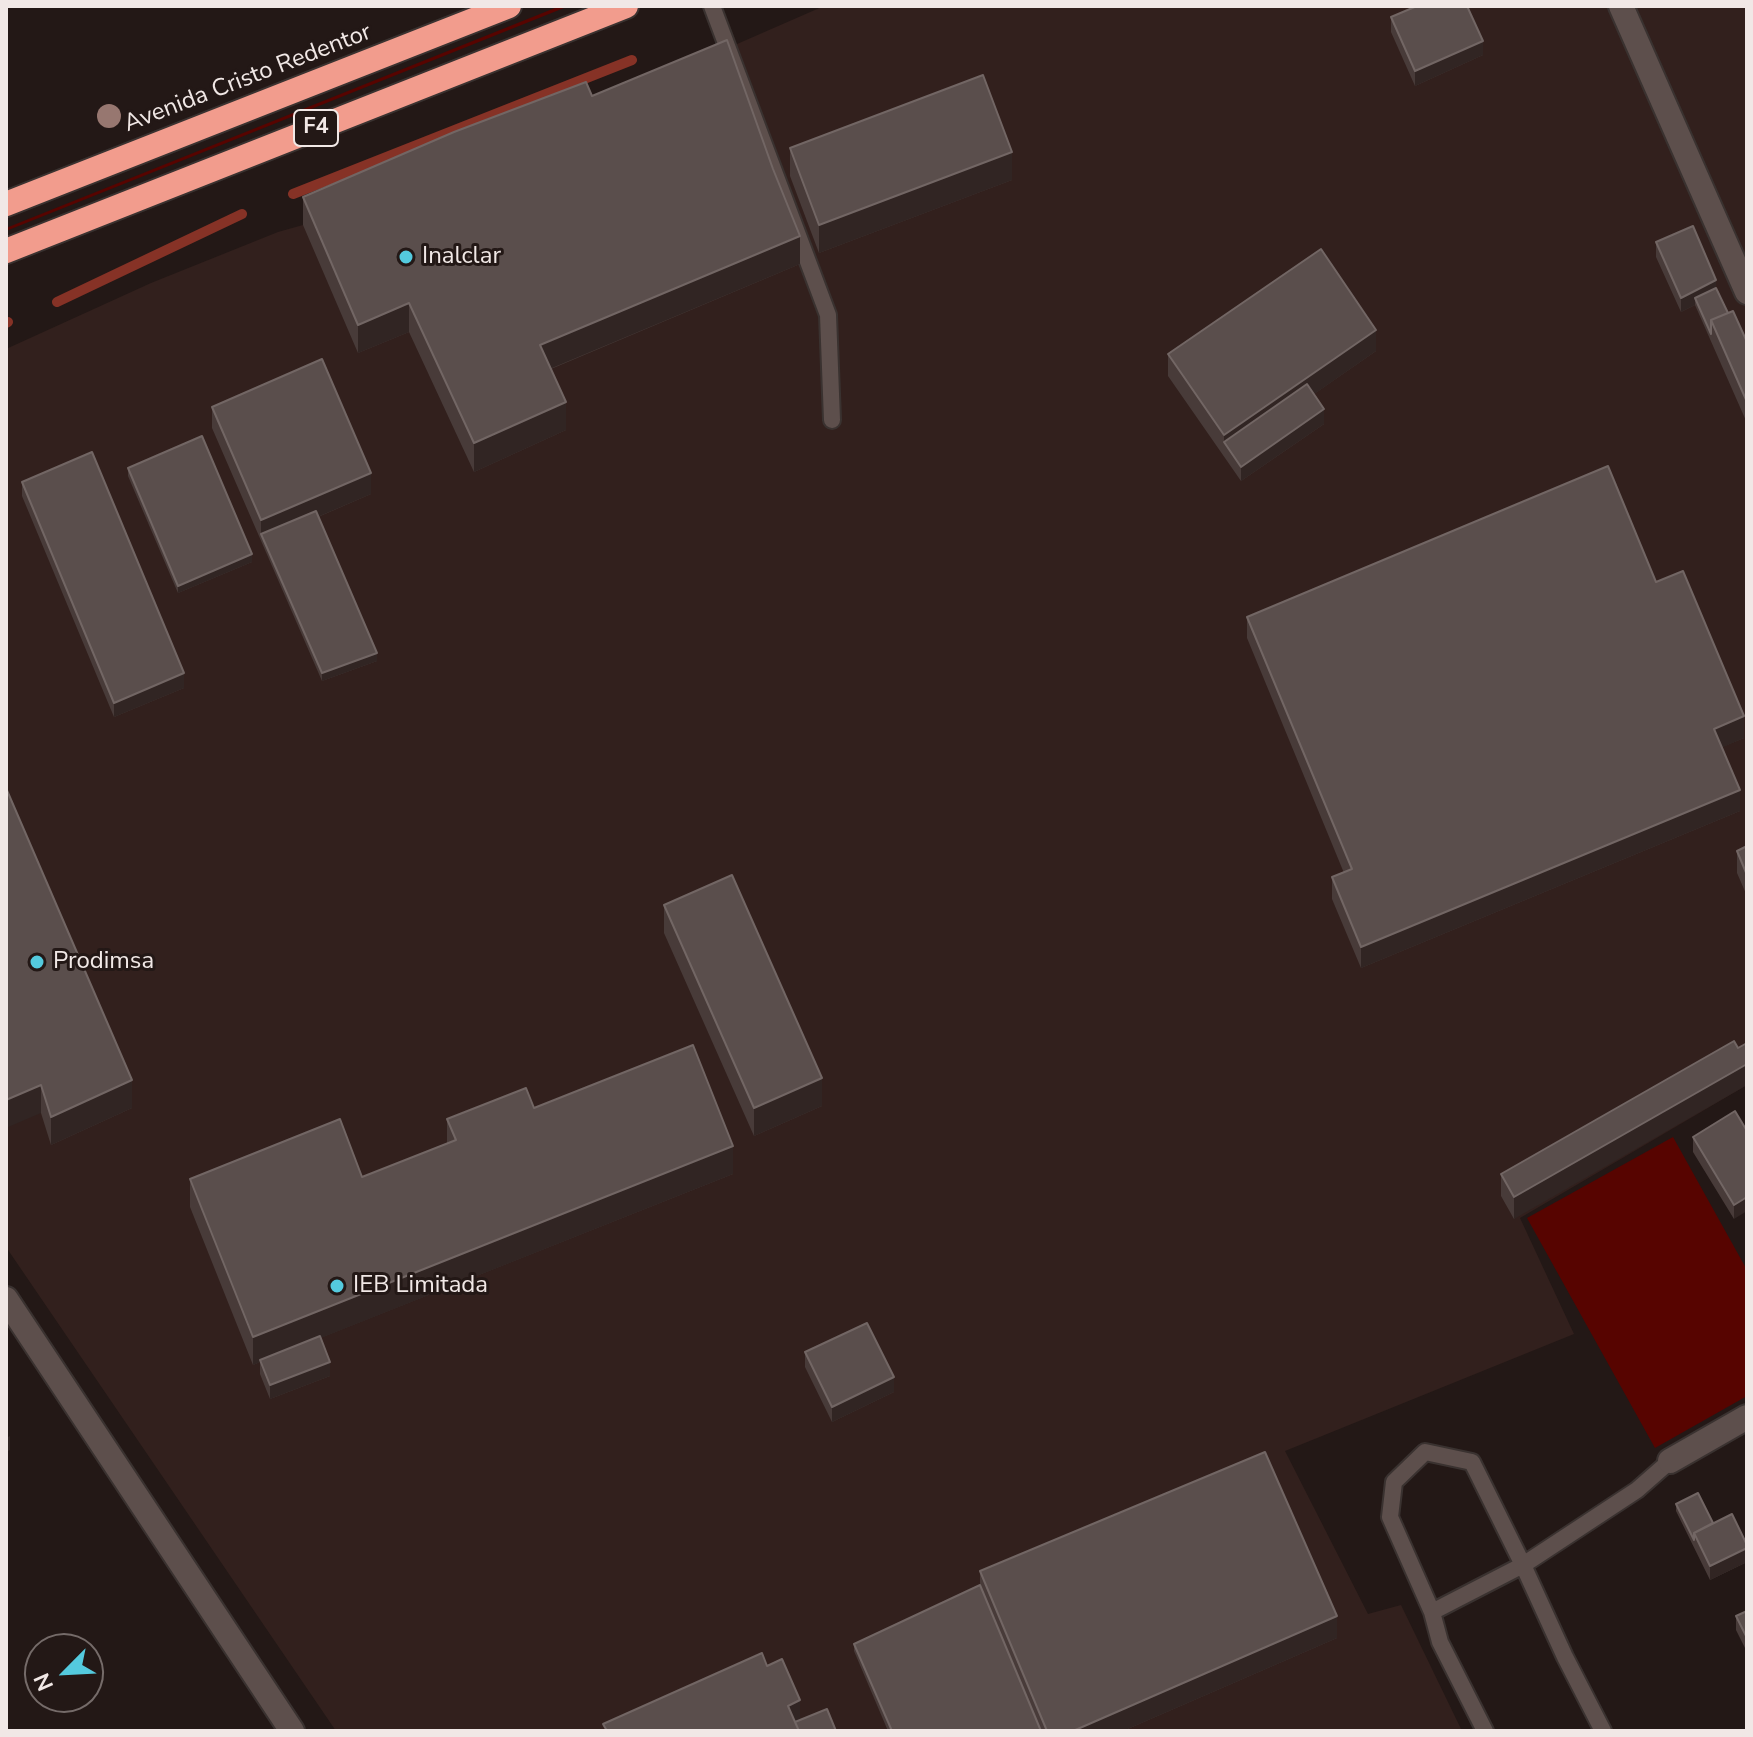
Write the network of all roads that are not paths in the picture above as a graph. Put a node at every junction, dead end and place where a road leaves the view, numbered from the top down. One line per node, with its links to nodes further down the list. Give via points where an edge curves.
1 (509, 6): 5 (highway, Avenida Cristo Redentor / F4)
2 (626, 6): 6 (highway, F4)
3 (712, 6): 8 (lane, via 828,315)
4 (1621, 6): 7 (street)
5 (6, 204)
6 (6, 251)
7 (1747, 292)
8 (832, 420)
9 (6, 1299): 14 (street)
10 (1747, 1417): 11 (street)
11 (1670, 1461): 12 (lane, via 1637,1490)
12 (1523, 1565): 13 (lane); 13 (lane, via 1472,1462 1425,1452 1394,1482 1390,1517); 16 (lane)
13 (1432, 1612): 15 (lane, via 1440,1642)
14 (292, 1731)
15 (1485, 1731)
16 (1603, 1731)

